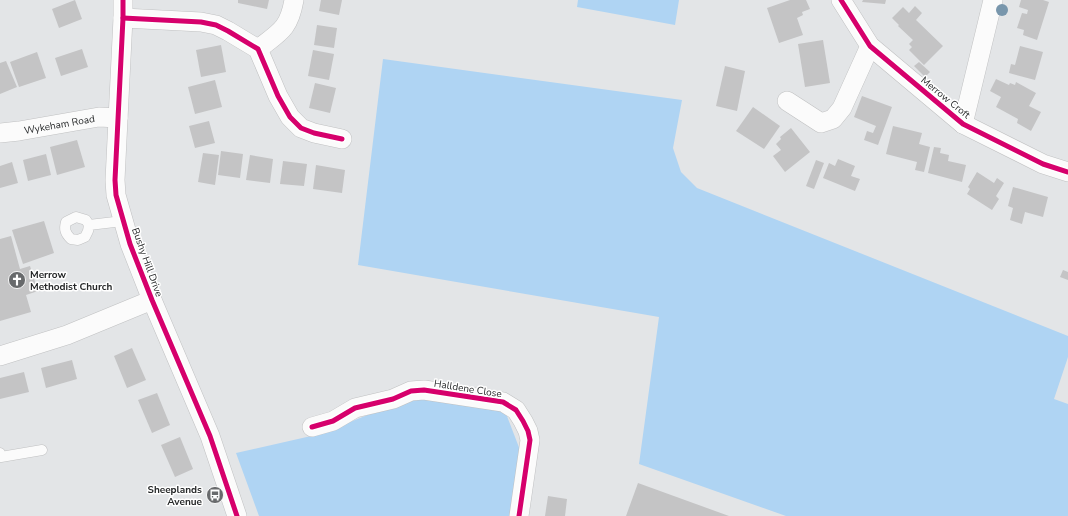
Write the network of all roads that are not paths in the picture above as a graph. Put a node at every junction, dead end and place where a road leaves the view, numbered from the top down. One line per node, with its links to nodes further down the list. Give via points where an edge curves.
1 (294, 0): 6 (street, via 289,21 281,31)
2 (841, 0): 5 (street, Merrow Croft)
3 (993, 0): 9 (street, Merrow Croft)
4 (123, 9): 6 (street, via 216,25); 8 (street, Bushy Hill Drive)
5 (870, 46): 7 (street, via 842,108 833,119 821,123); 9 (street, Merrow Croft)
6 (258, 49): 11 (street, via 290,117 307,131)
7 (787, 101)
8 (118, 118): 10 (street, Wykeham Road, via 99,117); 13 (street, Bushy Hill Drive, via 115,187)
9 (963, 124): 12 (street, Merrow Croft, via 1043,164)
10 (0, 133)
11 (342, 139)
12 (1068, 172)
13 (123, 221): 14 (lane); 15 (street, Bushy Hill Drive)
14 (89, 225)
15 (152, 300): 16 (street, via 67,335); 20 (street, Bushy Hill Drive, via 210,436)
16 (0, 356)
17 (312, 428): 21 (street, Halldene Close, via 333,421 355,408 411,391 424,390 503,402 516,410 524,421 530,440)
18 (42, 450): 19 (lane, via 1,457)
19 (0, 453)
20 (237, 516)
21 (519, 516)

